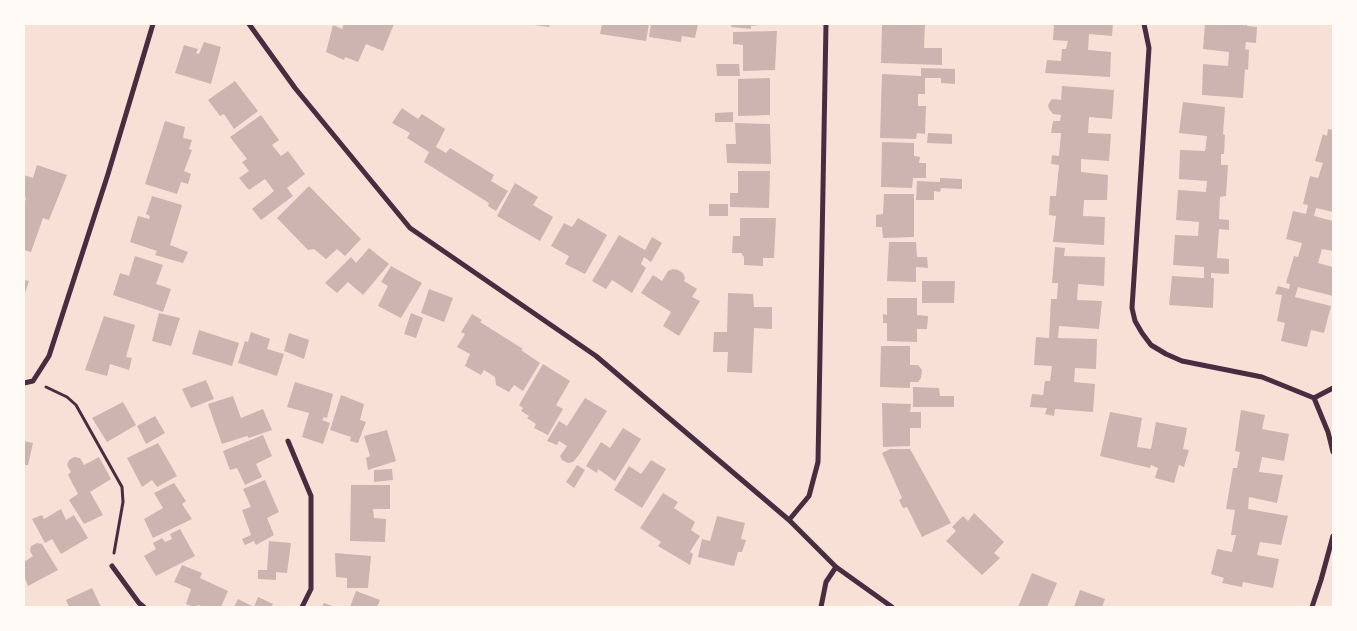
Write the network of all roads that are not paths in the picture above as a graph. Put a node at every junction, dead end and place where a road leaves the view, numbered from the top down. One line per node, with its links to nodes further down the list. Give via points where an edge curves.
1 (153, 24): 5 (street, via 49,356 33,381)
2 (249, 24): 10 (street, via 296,88 410,228 596,356)
3 (826, 24): 10 (street, via 818,462 809,496)
4 (1144, 24): 7 (street, via 1149,48 1132,308 1135,321 1151,345 1174,358 1262,377)
5 (24, 383)
6 (1333, 388): 7 (street)
7 (1314, 398): 9 (street)
8 (288, 441): 15 (street, via 310,496 311,589)
9 (1333, 452)
10 (789, 520): 13 (street)
11 (1333, 536): 18 (street)
12 (112, 566): 14 (street)
13 (836, 567): 16 (street, via 826,582); 17 (street)
14 (144, 607)
15 (302, 607)
16 (821, 607)
17 (892, 607)
18 (1312, 607)

